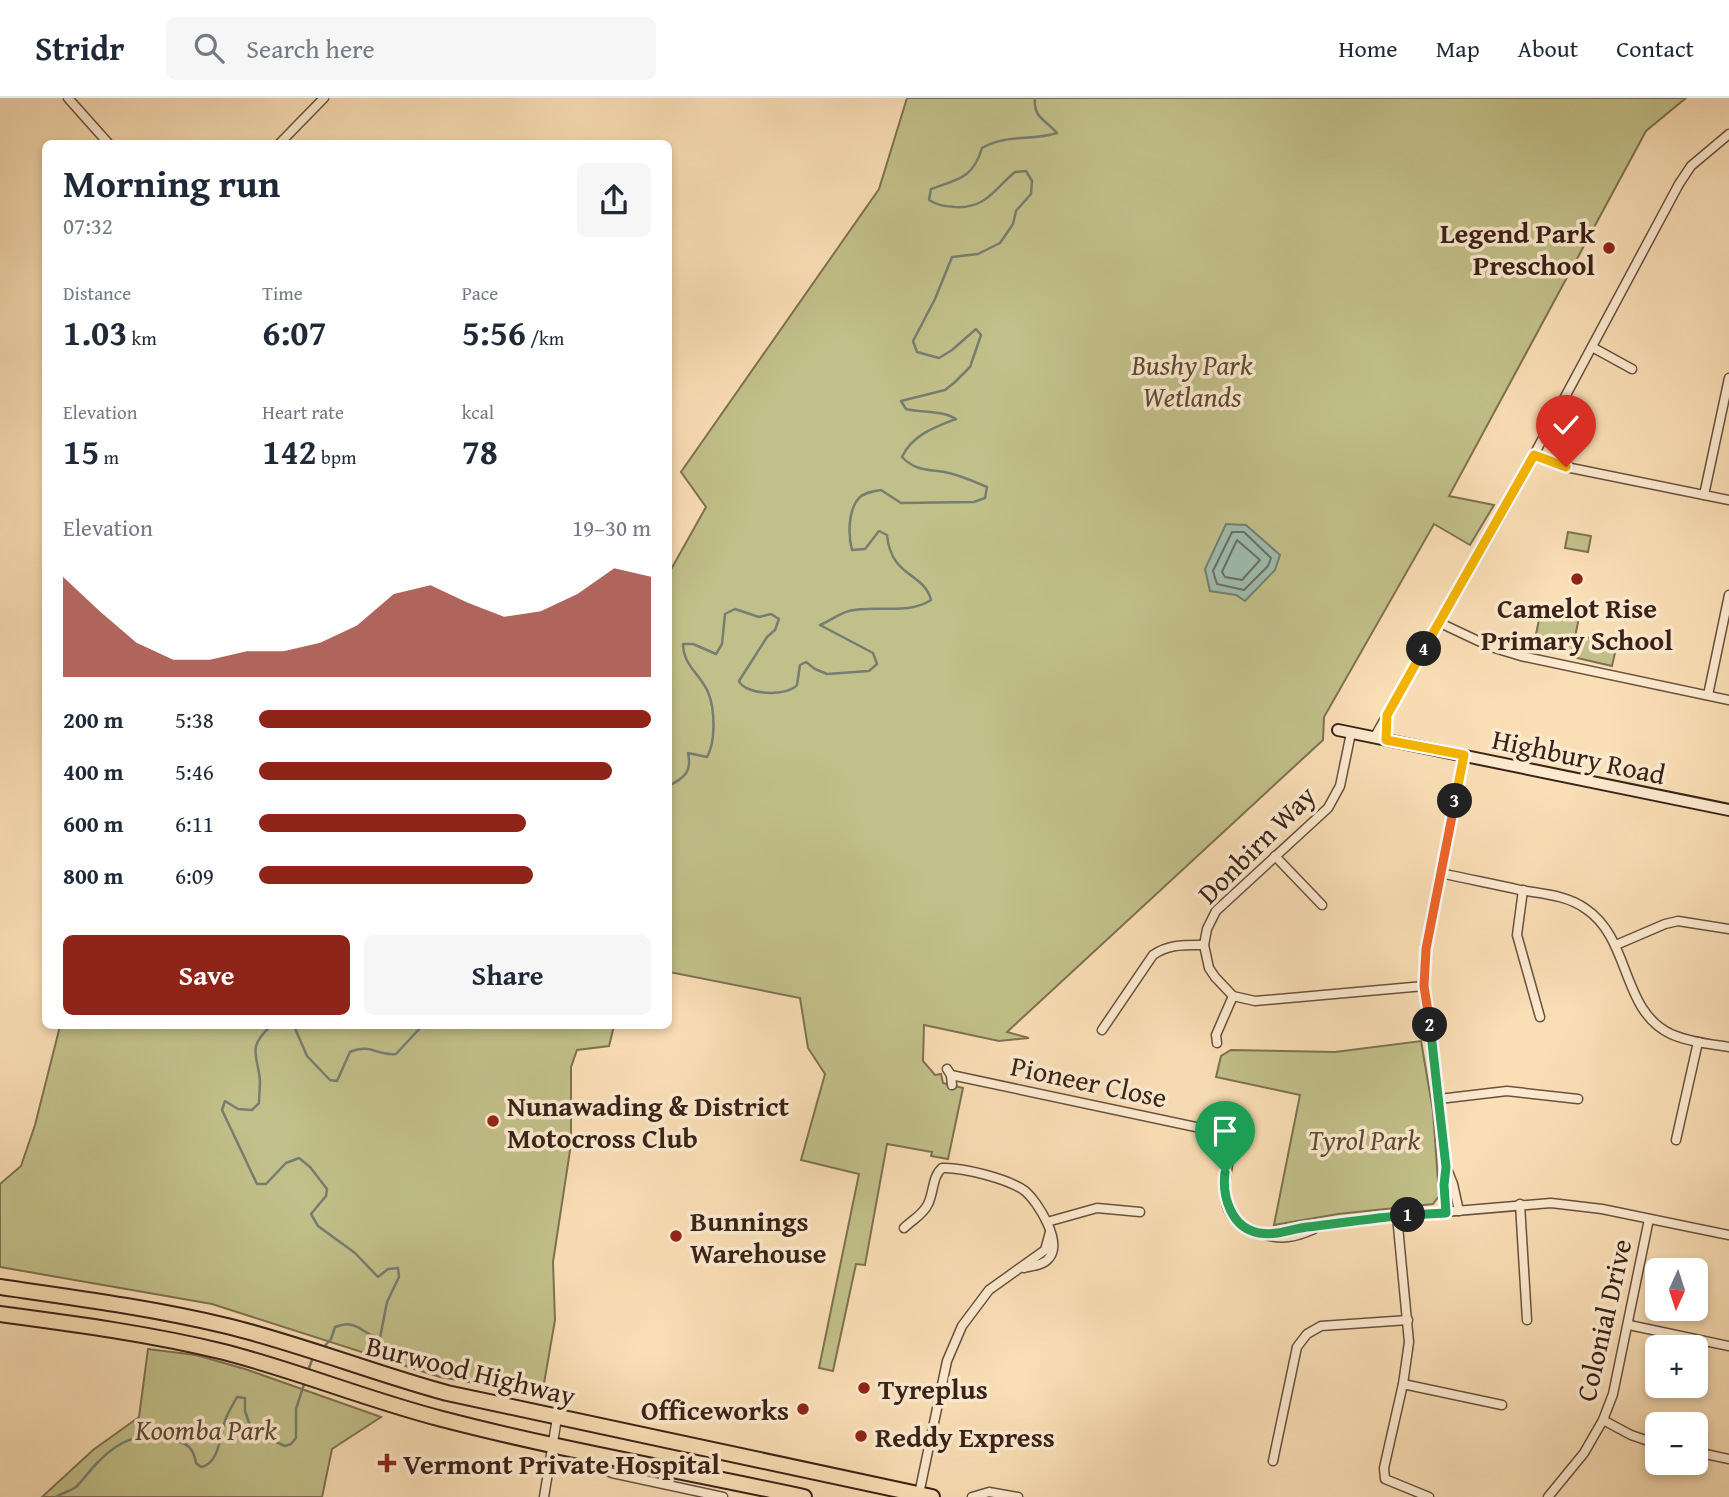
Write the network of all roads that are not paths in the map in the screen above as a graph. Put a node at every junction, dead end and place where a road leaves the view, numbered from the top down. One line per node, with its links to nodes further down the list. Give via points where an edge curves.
1 (68, 98): 4 (street)
2 (324, 98): 5 (street)
3 (1729, 134): 6 (street, via 1691,166 1679,184)
4 (105, 140)
5 (283, 140)
6 (1592, 347): 7 (street); 10 (street)
7 (1632, 369)
8 (1729, 378): 9 (street)
9 (1728, 392): 11 (street)
10 (1534, 455): 11 (street, via 1566,467); 14 (street)
11 (1704, 495): 12 (street)
12 (1729, 500)
13 (1728, 600): 15 (street)
14 (1438, 622): 15 (street, via 1521,656); 19 (street, via 1387,715)
15 (1708, 695): 16 (street)
16 (1729, 700)
17 (1338, 730): 18 (main road, Highbury Road)
18 (1351, 733): 19 (main road, Highbury Road); 22 (street, Donbirn Way, via 1335,798)
19 (1380, 739): 20 (main road, Highbury Road)
20 (1464, 755): 21 (main road, Highbury Road); 23 (street)
21 (1729, 810)
22 (1275, 856): 25 (street); 27 (street, Donbirn Way, via 1216,911)
23 (1441, 873): 24 (street); 29 (street, via 1426,949)
24 (1523, 890): 28 (street, via 1571,900 1604,923); 31 (street, via 1517,935)
25 (1322, 905)
26 (1729, 929): 28 (street, via 1678,921)
27 (1204, 945): 30 (street, Donbirn Way, via 1209,968); 32 (street, via 1174,945 1153,955)
28 (1616, 945): 33 (street, via 1646,1013 1662,1029)
29 (1424, 986): 30 (street, via 1255,1001); 37 (street)
30 (1233, 996): 34 (street, via 1216,1034)
31 (1540, 1017)
32 (1102, 1030)
33 (1698, 1042): 35 (street); 39 (street)
34 (1217, 1043)
35 (1729, 1047)
36 (950, 1076): 45 (street, Pioneer Close, via 1224,1133 1231,1145 1224,1183 1226,1200 1237,1220 1259,1233 1286,1238 1319,1226)
37 (1439, 1098): 38 (street, via 1507,1091); 40 (street)
38 (1578, 1099)
39 (1676, 1140)
40 (1446, 1167): 42 (street); 44 (street)
41 (1520, 1205): 42 (street); 46 (street, via 1574,1205); 53 (street)
42 (1459, 1211): 44 (street)
43 (1140, 1212): 47 (street, via 1097,1208)
44 (1446, 1213): 45 (street)
45 (1397, 1216): 52 (street)
46 (1649, 1219): 49 (street); 54 (street, Colonial Drive)
47 (1047, 1222): 48 (street, via 1017,1186 942,1168 928,1204 919,1216 910,1216); 66 (street, via 1053,1249 1050,1258 1015,1270 989,1290 952,1346)
48 (904, 1228)
49 (1729, 1235)
50 (0, 1287): 58 (highway, Burwood Highway, via 163,1312 239,1329 447,1393)
51 (0, 1314): 61 (highway, Burwood Highway, via 140,1334 225,1353 442,1419)
52 (1408, 1320): 56 (street); 65 (street, via 1321,1326 1307,1334 1297,1347)
53 (1527, 1320)
54 (1629, 1325): 55 (street); 59 (street, Colonial Drive, via 1614,1394)
55 (1729, 1346)
56 (1403, 1384): 57 (street); 73 (street, via 1385,1479)
57 (1502, 1405)
58 (557, 1418): 61 (street); 66 (highway, Burwood Highway)
59 (1603, 1420): 60 (street); 67 (street, Colonial Drive)
60 (1645, 1440)
61 (554, 1445): 62 (highway, Burwood Highway); 68 (street)
62 (596, 1454): 69 (street, Burwood Highway, via 606,1471); 70 (highway, Burwood Highway)
63 (1708, 1455): 64 (street)
64 (1729, 1459)
65 (1273, 1461)
66 (926, 1495)
67 (1551, 1496)
68 (544, 1497)
69 (723, 1497)
70 (804, 1497)
71 (972, 1497): 72 (street, via 989,1492)
72 (1018, 1497)
73 (1429, 1497)

